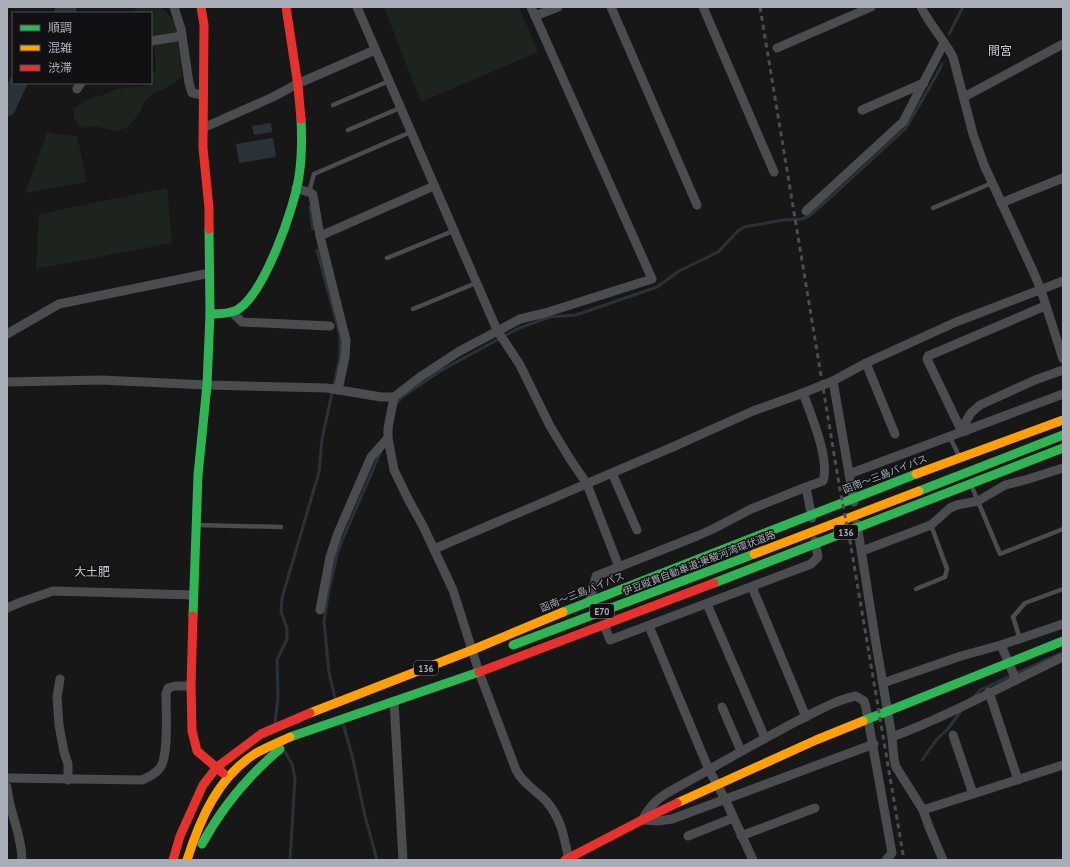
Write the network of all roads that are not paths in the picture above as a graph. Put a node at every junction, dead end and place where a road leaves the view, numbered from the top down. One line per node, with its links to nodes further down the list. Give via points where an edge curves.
1 (174, 7): 12 (street)
2 (201, 7): 21 (main road, via 204,25)
3 (286, 7): 20 (main road)
4 (357, 7): 17 (street)
5 (531, 7): 11 (street)
6 (558, 7): 11 (street)
7 (611, 7): 36 (street)
8 (703, 7): 29 (street)
9 (871, 7): 16 (street)
10 (921, 7): 14 (street)
11 (535, 16): 51 (street, via 652,279 529,316)
12 (182, 36): 13 (street); 21 (street, via 192,93)
13 (152, 41)
14 (944, 43): 19 (street); 22 (street, via 953,57)
15 (1063, 44): 22 (street)
16 (777, 48)
17 (375, 50): 18 (street); 20 (street)
18 (389, 81): 23 (lane); 24 (street)
19 (924, 83): 25 (street); 38 (street, via 903,122)
20 (297, 84): 26 (street); 33 (main road, via 301,140)
21 (203, 95): 26 (main road)
22 (964, 97): 31 (street, via 973,134)
23 (333, 105)
24 (400, 108): 27 (lane); 28 (street)
25 (862, 110)
26 (203, 128): 42 (main road, via 209,208)
27 (348, 130)
28 (411, 132): 32 (street); 34 (lane, via 314,174)
29 (774, 172)
30 (1063, 178): 35 (street)
31 (992, 182): 35 (street); 37 (lane)
32 (434, 186): 39 (street); 40 (street)
33 (296, 188): 34 (street); 48 (main road, via 283,234 257,287 241,306)
34 (309, 192): 40 (street, via 313,195)
35 (1001, 202): 45 (street)
36 (697, 205)
37 (933, 208)
38 (806, 211)
39 (453, 231): 41 (lane); 44 (street)
40 (320, 236): 59 (street, via 346,340)
41 (388, 258)
42 (210, 273): 49 (main road); 52 (street, via 58,304)
43 (1063, 281): 45 (street)
44 (476, 283): 47 (lane); 51 (street)
45 (1041, 290): 46 (street); 54 (street, via 956,322)
46 (1045, 306): 53 (street); 64 (street, via 928,356 927,359)
47 (413, 309)
48 (232, 312): 49 (main road); 50 (street, via 242,322)
49 (210, 314): 58 (main road)
50 (330, 326)
51 (497, 330): 62 (street, via 441,363); 74 (street, via 520,365 566,453)
52 (7, 334)
53 (1063, 360)
54 (866, 363): 56 (street); 65 (street)
55 (1063, 370): 64 (street, via 980,405 970,413)
56 (833, 381): 60 (street); 73 (street)
57 (7, 382): 58 (street, via 102,380)
58 (207, 385): 59 (street); 78 (main road)
59 (338, 390): 62 (street)
60 (803, 393): 72 (street, via 753,411); 76 (street, via 820,440 825,474 823,481)
61 (1063, 394): 64 (street)
62 (394, 398): 68 (street)
63 (1063, 420): 90 (main road, 函南～三島バイパス / 136)
64 (964, 431): 67 (street)
65 (895, 434)
66 (1063, 435): 100 (main road, 伊豆縦貫自動車道;東駿河湾環状道路 / E70)
67 (950, 436): 70 (lane); 73 (street)
68 (388, 438): 83 (street, via 399,483); 93 (street, via 371,457 338,533 330,557)
69 (1063, 448): 95 (main road, 136)
70 (958, 454)
71 (1063, 468): 77 (street, via 1005,485)
72 (612, 473): 74 (street); 82 (street)
73 (849, 474): 84 (street)
74 (587, 484): 83 (street); 85 (street)
75 (972, 486): 77 (lane)
76 (806, 487): 85 (street, via 751,509 703,534); 86 (street, via 818,557 811,564)
77 (978, 500): 79 (street, via 950,508); 81 (lane, via 1000,554)
78 (196, 525): 80 (lane); 89 (main road)
79 (931, 525): 84 (street); 87 (lane, via 947,569 945,577)
80 (281, 526)
81 (1063, 529)
82 (637, 530)
83 (434, 549): 101 (street, via 453,590)
84 (862, 551): 107 (street)
85 (619, 567): 90 (street, via 596,576)
86 (752, 587): 91 (street); 112 (street)
87 (916, 589)
88 (1063, 589): 97 (lane, via 1025,604 1017,612 1013,617)
89 (194, 595): 92 (street, via 53,591); 108 (main road)
90 (590, 600): 101 (main road, 函南～三島バイパス / 136)
91 (707, 604): 96 (street); 115 (street)
92 (7, 608)
93 (320, 610)
94 (1063, 624): 97 (street)
95 (604, 625): 96 (street, via 610,640); 104 (main road, 136)
96 (649, 626): 120 (street)
97 (1020, 639): 99 (street)
98 (1063, 641): 131 (main road, via 816,740)
99 (1001, 645): 106 (street); 107 (street)
100 (503, 648)
101 (472, 650): 104 (street); 119 (main road, 函南～三島バイパス / 136, via 261,734)
102 (480, 657): 137 (main road, via 362,702 313,726 279,749 235,794 216,819)
103 (1063, 657): 106 (street)
104 (478, 672): 110 (main road, 136); 139 (street, via 518,775 546,801 561,825 566,840)
105 (60, 679): 123 (street, via 57,698 59,725 68,764)
106 (1016, 680): 109 (street)
107 (883, 683): 114 (street)
108 (191, 686): 119 (main road, via 193,741 197,751); 123 (street, via 168,688 165,754 155,774 142,780)
109 (989, 692): 114 (street, via 950,713); 124 (street)
110 (394, 701): 121 (main road, 136, via 271,746 250,758); 138 (street)
111 (722, 707): 117 (street)
112 (806, 717): 115 (street); 116 (street, via 848,697 856,696 864,701)
113 (953, 735): 126 (street)
114 (892, 736): 129 (street, via 896,767)
115 (765, 738): 117 (street)
116 (874, 744): 127 (street); 141 (street, via 892,853)
117 (741, 751): 120 (street)
118 (1063, 765): 124 (street)
119 (217, 767): 121 (main road); 135 (main road, 函南～三島バイパス / 136, via 203,785 180,836)
120 (709, 770): 127 (street); 131 (street, via 656,799)
121 (227, 777): 136 (main road, 136, via 208,806)
122 (7, 778): 123 (street)
123 (68, 780)
124 (1018, 780): 126 (street)
125 (7, 786): 134 (street, via 20,839)
126 (973, 794): 129 (street)
127 (724, 799): 130 (street); 131 (street, via 672,819)
128 (815, 808): 133 (street)
129 (923, 810): 142 (street)
130 (733, 818): 132 (street); 133 (street)
131 (642, 820): 139 (main road)
132 (688, 836)
133 (741, 836): 140 (street)
134 (22, 860)
135 (173, 860)
136 (187, 860)
137 (194, 860)
138 (403, 860)
139 (567, 860)
140 (753, 860)
141 (886, 860)
142 (943, 860)

